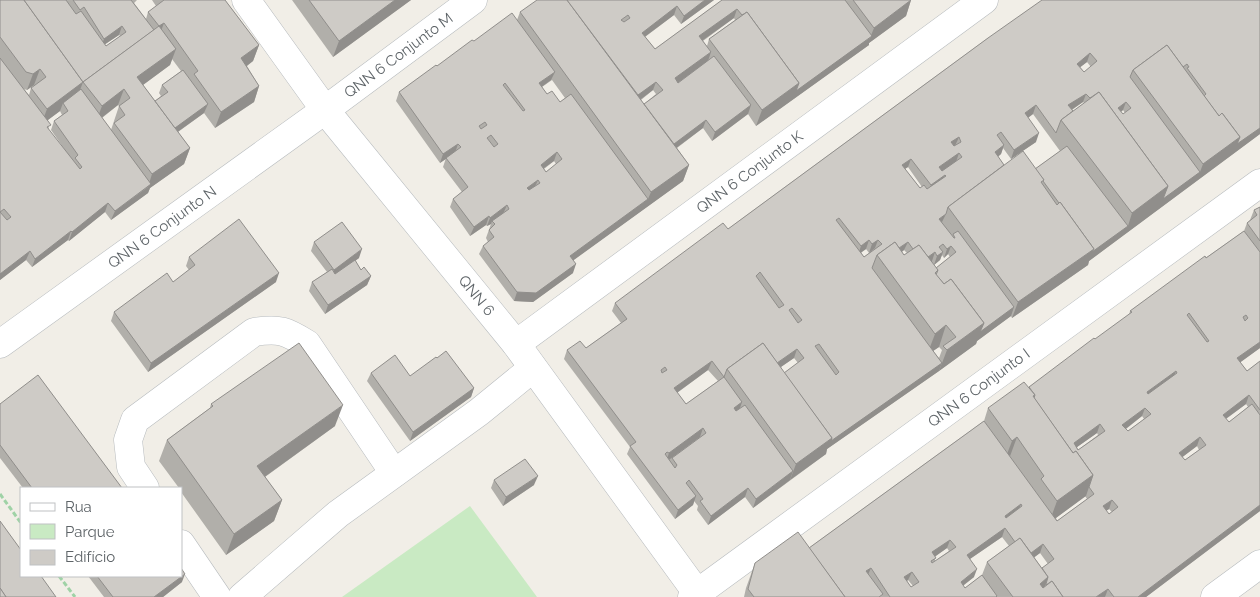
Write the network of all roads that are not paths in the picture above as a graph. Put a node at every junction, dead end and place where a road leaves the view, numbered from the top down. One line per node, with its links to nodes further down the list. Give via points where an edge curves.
1 (246, 0): 4 (street, QNN 6)
2 (473, 0): 4 (street, QNN 6 Conjunto M)
3 (984, 0): 7 (street, QNN 6 Conjunto K)
4 (325, 110): 6 (street, QNN 6 Conjunto N); 7 (street, QNN 6)
5 (1260, 184): 13 (street, QNN 6 Conjunto I)
6 (0, 344)
7 (516, 344): 8 (street, QNN 6)
8 (533, 368): 9 (street, via 479,412); 13 (street, QNN 6)
9 (394, 473): 10 (street, via 308,344 288,332 266,330 254,332 135,420 128,440 131,467); 15 (street, via 338,514)
10 (144, 487)
11 (182, 546): 14 (street)
12 (1260, 564): 16 (street)
13 (697, 596)
14 (216, 597)
15 (242, 597)
16 (1215, 597)

